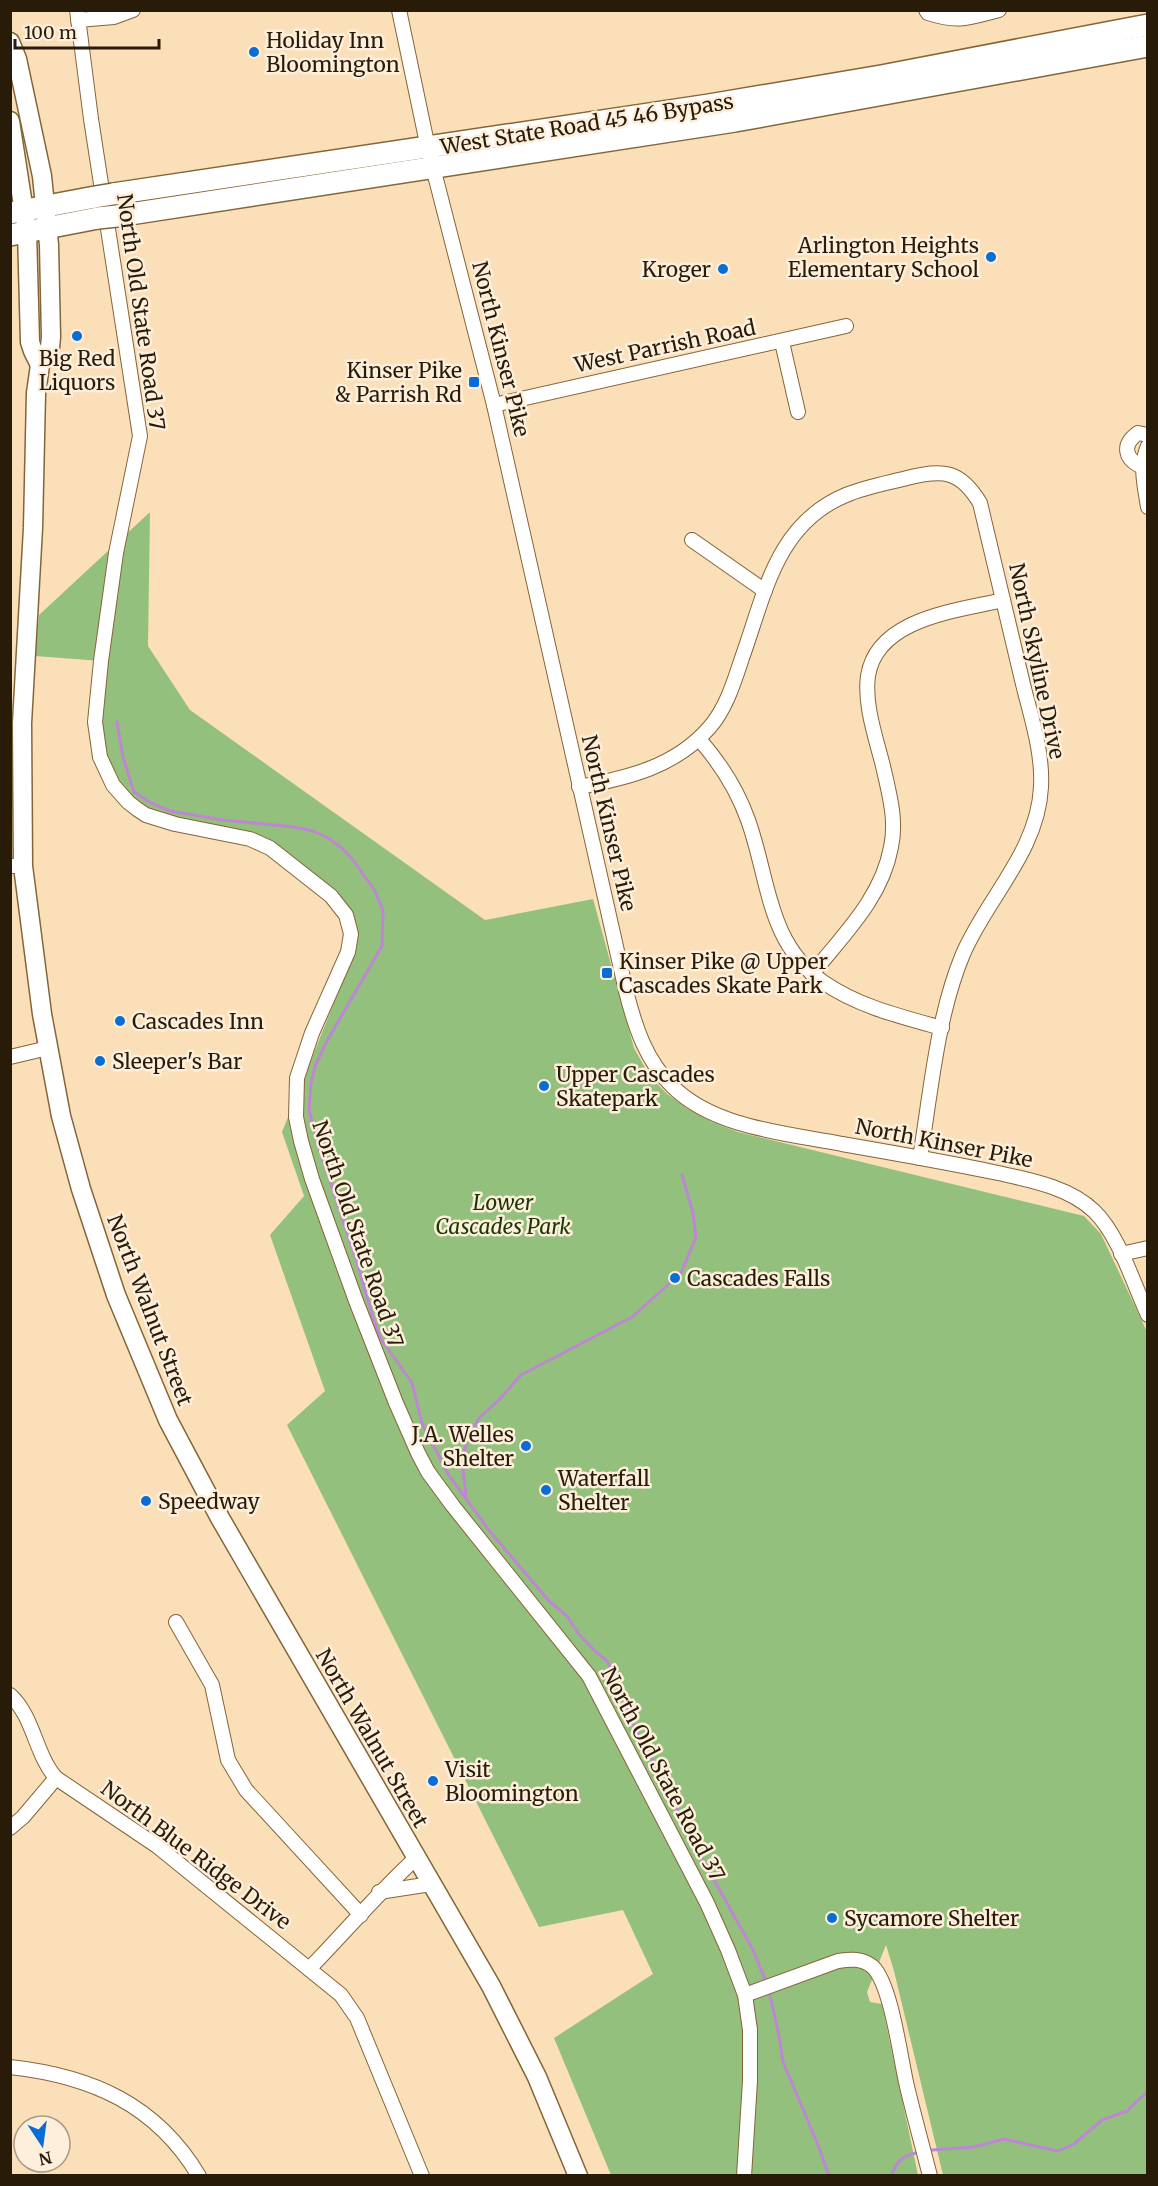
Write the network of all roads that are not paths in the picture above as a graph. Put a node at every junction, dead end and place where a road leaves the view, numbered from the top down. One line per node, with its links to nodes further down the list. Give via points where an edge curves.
1 (134, 10): 5 (street, via 114,16)
2 (399, 10): 12 (street, North Kinser Pike)
3 (926, 10): 4 (street, via 960,20)
4 (999, 10)
5 (77, 15): 50 (street, North Old State Road 37, via 140,436 116,552 101,661 95,722 100,757 113,785 146,815 250,839 270,848 331,896 346,915 351,934 348,952 312,1033 297,1078 295,1109 300,1141 356,1301 428,1472 598,1690 707,1903)
6 (1148, 25): 9 (highway, West State Road 45 46 Bypass)
7 (10, 42): 13 (main road, North Walnut Street, via 40,164)
8 (1148, 46): 10 (highway, West State Road 45 46 Bypass)
9 (1003, 53): 10 (highway, via 984,67); 12 (highway, West State Road 45 46 Bypass)
10 (977, 78): 12 (highway, West State Road 45 46 Bypass, via 746,119)
11 (10, 121): 14 (main road, North Walnut Street)
12 (431, 158): 13 (highway, West State Road 45 46 Bypass); 15 (highway, West State Road 45 46 Bypass); 20 (street, North Kinser Pike)
13 (45, 205): 14 (highway, West State Road 45 46 Bypass); 15 (main road, North Walnut Street)
14 (18, 211): 16 (main road, North Walnut Street)
15 (48, 226): 16 (highway, West State Road 45 46 Bypass); 19 (main road, North Walnut Street, via 51,337)
16 (19, 233): 19 (main road, North Walnut Street, via 30,342)
17 (846, 327): 18 (street, West Parrish Road)
18 (782, 342): 20 (street, West Parrish Road); 21 (street)
19 (40, 365): 29 (main road, North Walnut Street)
20 (494, 405): 31 (street, North Kinser Pike)
21 (798, 412)
22 (1148, 435): 24 (street, via 1138,433 1132,438 1128,452 1131,463)
23 (1148, 446): 24 (street)
24 (1143, 467): 25 (street)
25 (1148, 507)
26 (692, 540): 27 (street)
27 (765, 591): 28 (street, North Skyline Drive, via 779,556 814,513 868,488 929,473 945,473 963,480 980,503); 30 (street, via 727,699)
28 (1003, 600): 33 (street, via 915,623 894,635 877,653 868,675 868,702 892,804 892,845 870,900); 34 (street, North Skyline Drive, via 1038,754 1039,803 1020,856 964,953)
29 (16, 724): 32 (main road, North Walnut Street)
30 (699, 739): 31 (street, via 681,754 653,768); 33 (street, via 726,772 737,793 779,928 790,950)
31 (579, 787): 37 (street, North Kinser Pike, via 635,1025 645,1050 663,1077 690,1102 720,1117 771,1131)
32 (17, 866): 35 (main road, North Walnut Street)
33 (812, 974): 34 (street, via 855,999)
34 (942, 1028): 37 (street, North Skyline Drive)
35 (48, 1048): 36 (street); 45 (main road, North Walnut Street, via 66,1135 100,1248 168,1420 220,1518)
36 (10, 1057)
37 (920, 1158): 39 (street, North Kinser Pike, via 1020,1178 1069,1194 1085,1203 1102,1221)
38 (1148, 1248): 39 (street)
39 (1120, 1254): 40 (street, North Kinser Pike)
40 (1148, 1315)
41 (176, 1622): 48 (street, via 212,1685 224,1746 235,1775)
42 (10, 1695): 43 (street, via 24,1712)
43 (56, 1778): 44 (street); 49 (street, North Blue Ridge Drive, via 156,1846)
44 (10, 1828)
45 (416, 1858): 46 (main road, North Walnut Street); 47 (street)
46 (431, 1884): 47 (street); 54 (main road, North Walnut Street, via 516,2033)
47 (379, 1892): 48 (street)
48 (361, 1915): 49 (street)
49 (309, 1969): 53 (street, North Blue Ridge Drive, via 341,1995 353,2011)
50 (745, 1995): 55 (street, North Old State Road 37, via 751,2052); 56 (street, via 838,1960 853,1958 873,1968 889,2006)
51 (10, 2067): 52 (street, via 80,2080 114,2094 167,2132)
52 (200, 2175)
53 (422, 2175)
54 (578, 2175)
55 (744, 2175)
56 (930, 2175)

